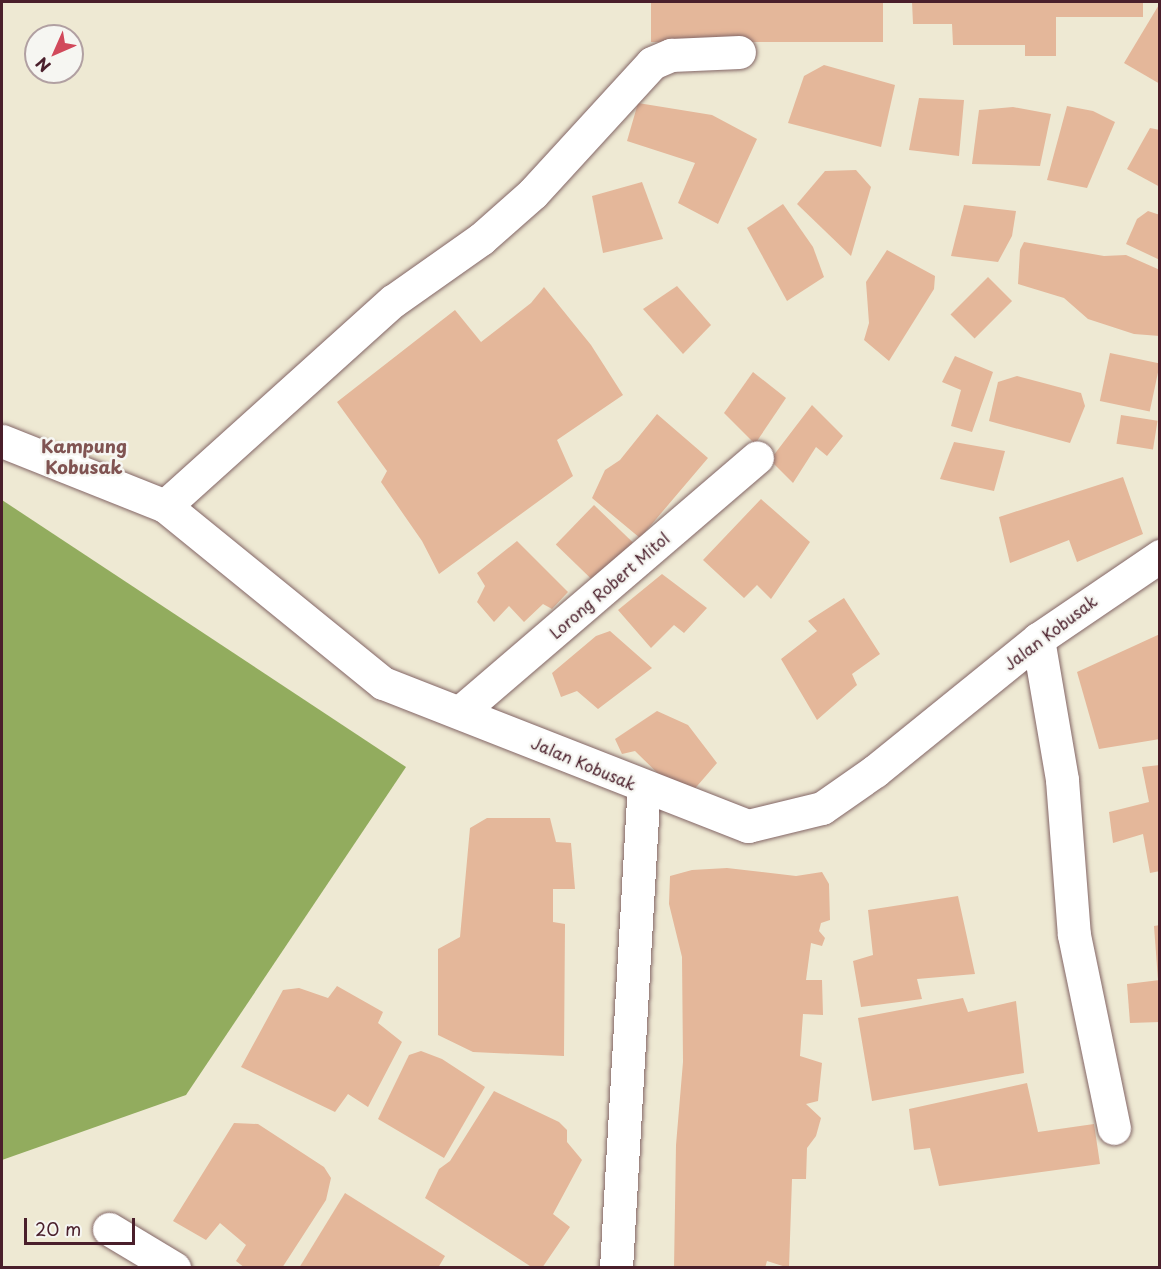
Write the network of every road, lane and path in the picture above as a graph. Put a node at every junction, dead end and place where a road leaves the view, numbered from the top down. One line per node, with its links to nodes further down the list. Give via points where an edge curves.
1 (739, 52): 4 (street, via 671,55 652,63 533,193 481,238 393,301)
2 (2, 441): 4 (street, Jalan Kobusak)
3 (757, 457): 7 (street, Lorong Robert Mitol)
4 (165, 506): 7 (street, Jalan Kobusak, via 383,683)
5 (1160, 556): 6 (street, Jalan Kobusak)
6 (1038, 639): 8 (street, Jalan Kobusak, via 875,771 822,808 748,826); 9 (street, via 1062,780 1074,935)
7 (460, 712): 8 (street, Jalan Kobusak)
8 (644, 788): 12 (street)
9 (1114, 1128)
10 (109, 1228): 11 (street)
11 (174, 1268)
12 (615, 1268)

